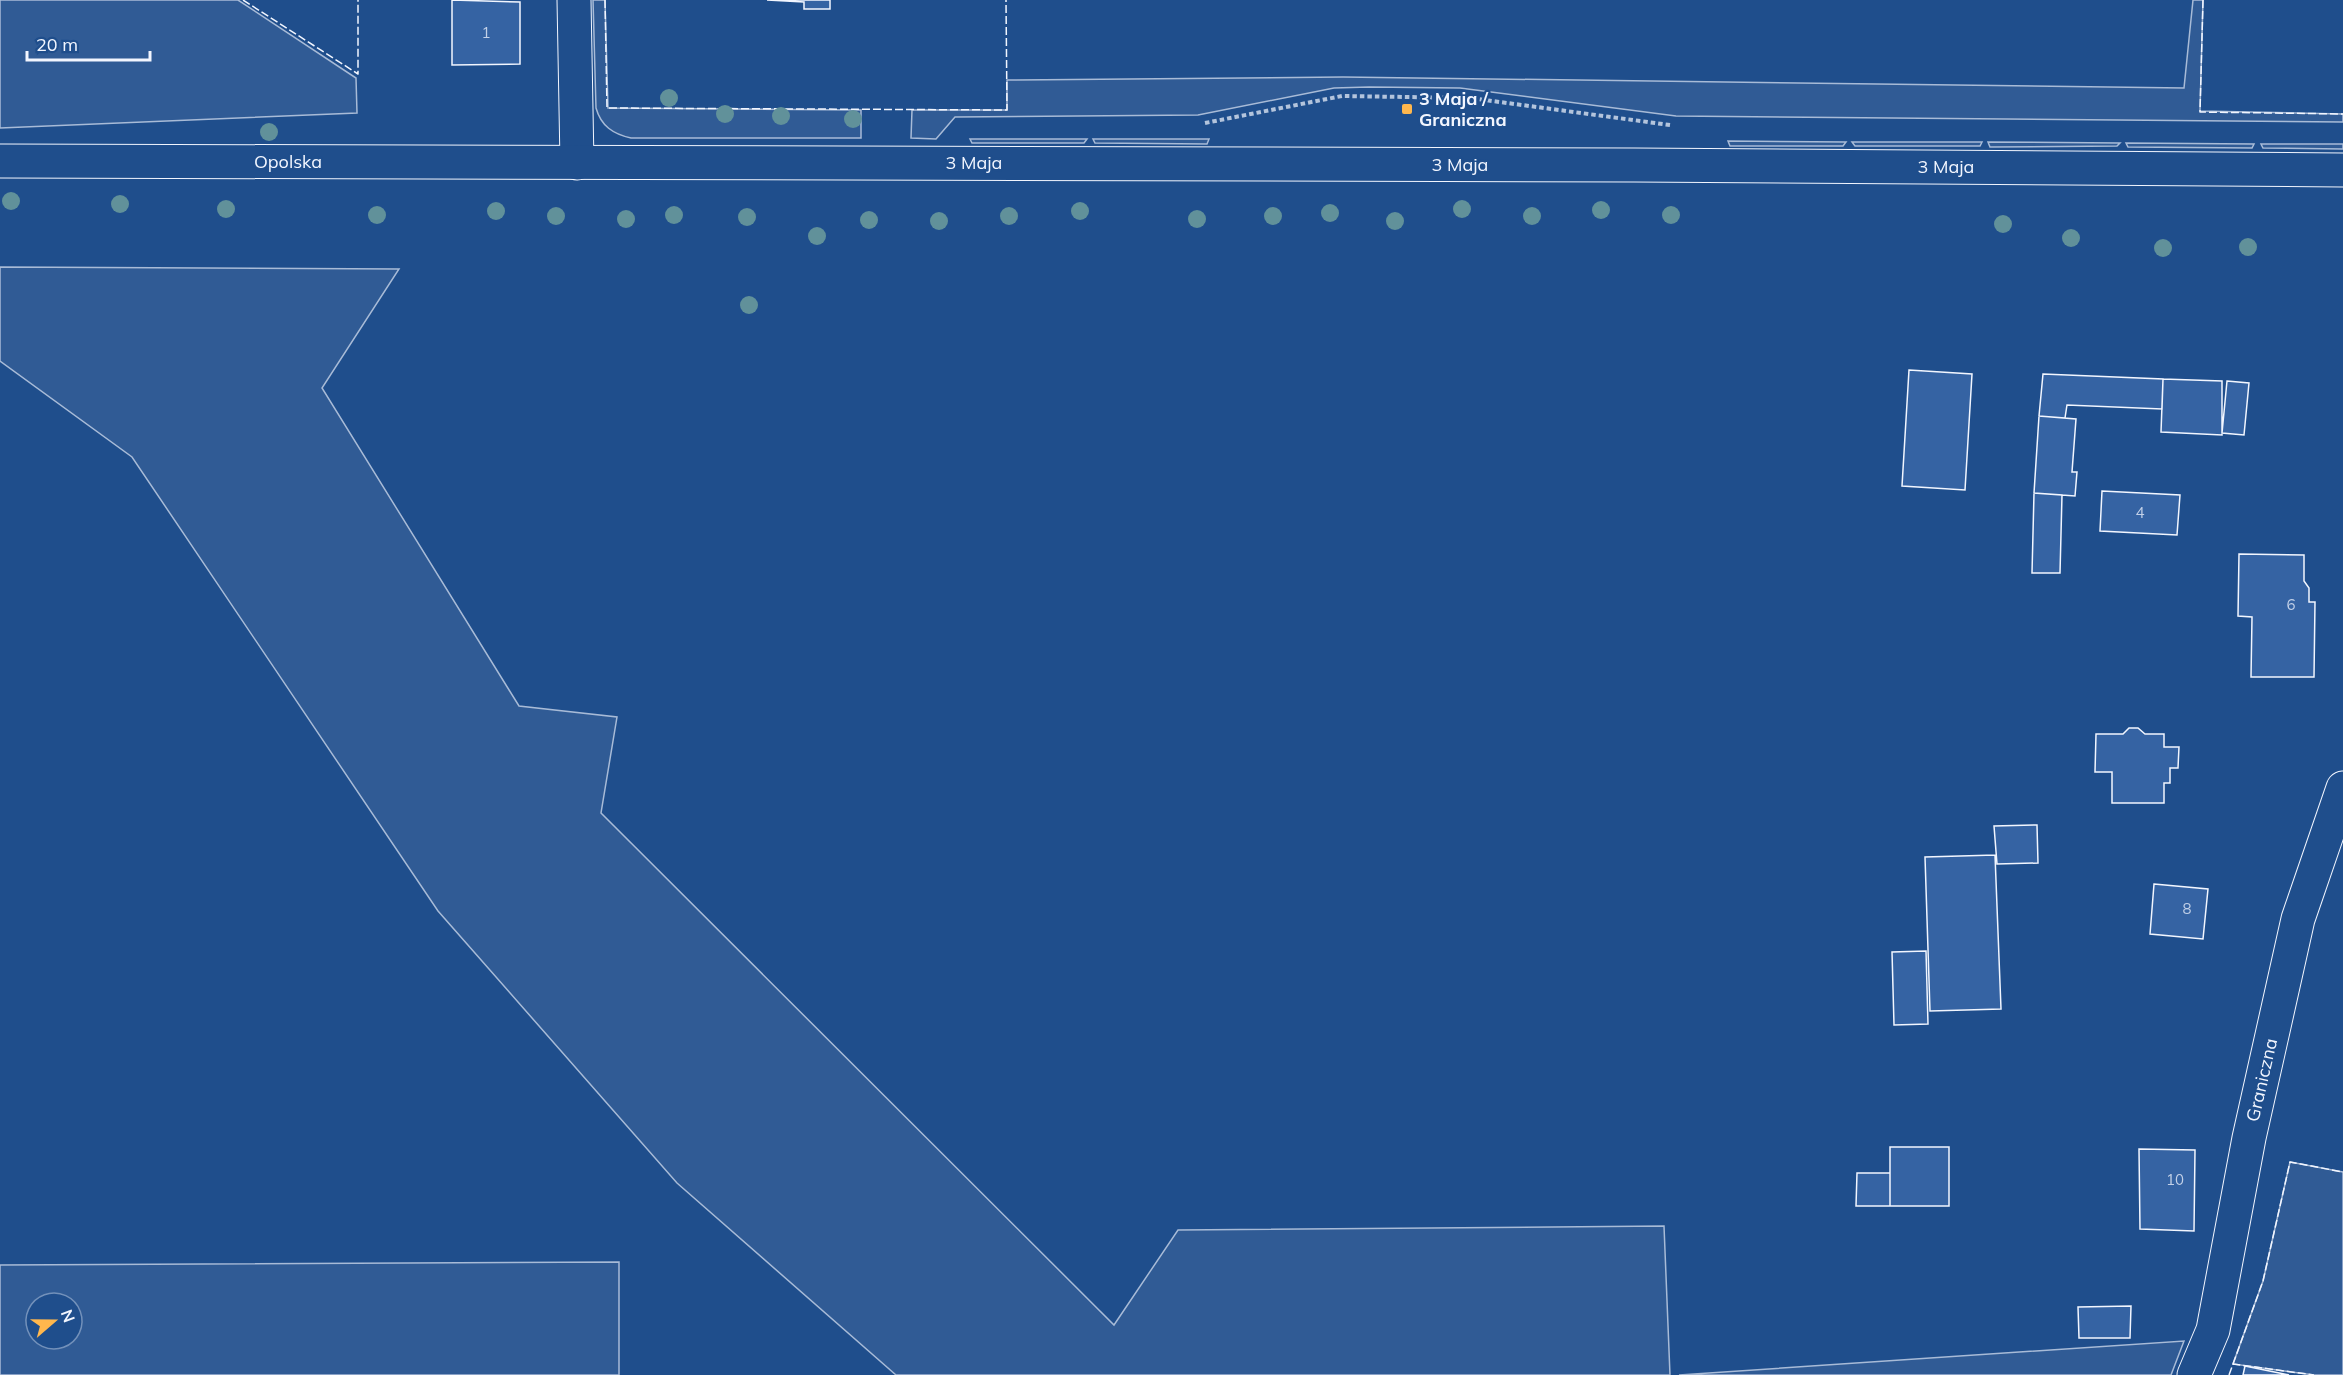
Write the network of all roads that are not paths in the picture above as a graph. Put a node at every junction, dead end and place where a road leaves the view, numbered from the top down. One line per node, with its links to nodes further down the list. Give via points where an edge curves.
1 (574, 0): 3 (main road)
2 (0, 161): 3 (main road, Opolska)
3 (577, 163): 4 (main road, 3 Maja)
4 (2343, 170)
5 (2343, 788): 6 (main road, Graniczna, via 2298,919 2249,1138 2213,1330)
6 (2194, 1375)

